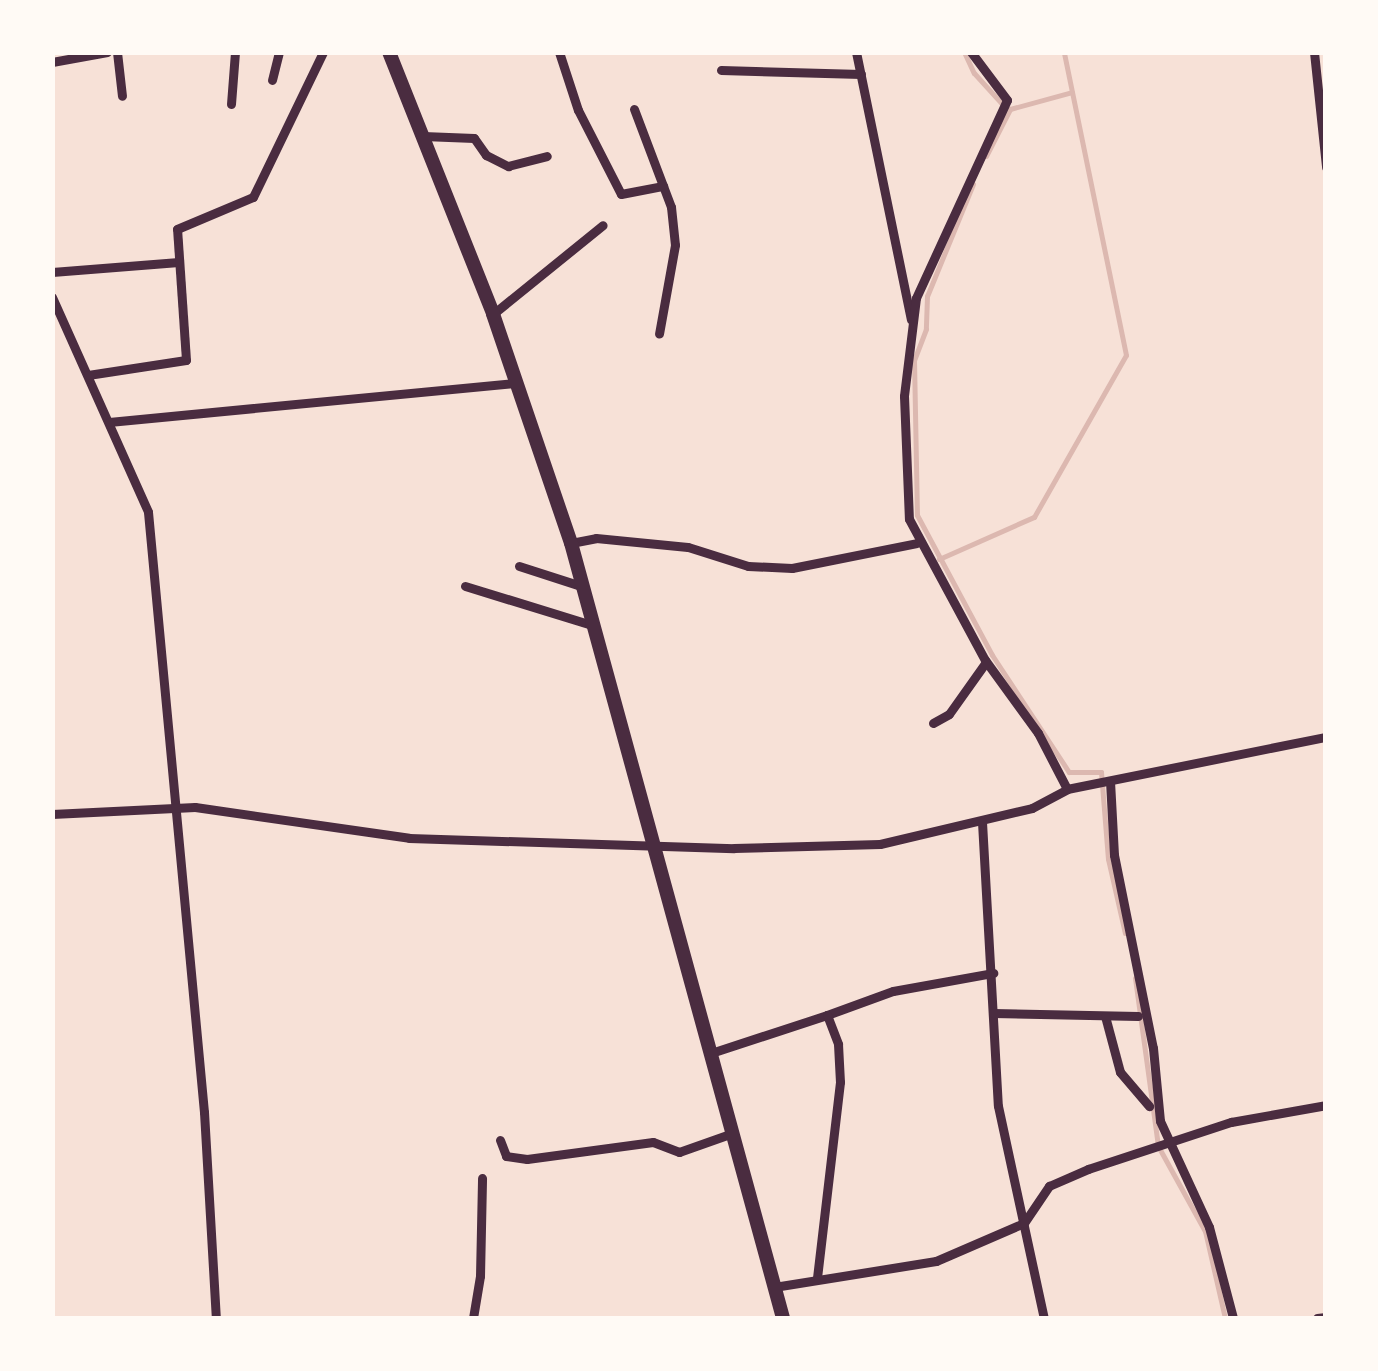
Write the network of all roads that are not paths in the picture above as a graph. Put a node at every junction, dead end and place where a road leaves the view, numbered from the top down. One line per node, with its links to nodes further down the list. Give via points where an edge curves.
1 (107, 52): 11 (street)
2 (118, 52): 15 (street)
3 (234, 52): 16 (street)
4 (278, 52): 14 (street)
5 (323, 52): 23 (street, via 254,196 177,229)
6 (389, 52): 18 (main road)
7 (559, 52): 21 (street, via 578,110 621,194)
8 (856, 52): 13 (street)
9 (971, 52): 27 (street, via 1006,101 935,252)
10 (1314, 52): 20 (street)
11 (52, 62)
12 (722, 70): 13 (street)
13 (861, 74): 27 (street, via 886,224)
14 (272, 80)
15 (122, 96)
16 (232, 104)
17 (634, 109): 21 (street)
18 (423, 136): 19 (street, via 474,138 486,155 508,166); 26 (main road)
19 (546, 156)
20 (1326, 167)
21 (663, 186): 28 (street, via 675,244)
22 (603, 225): 26 (street)
23 (179, 262): 24 (street); 29 (street, via 186,360)
24 (52, 272)
25 (52, 297): 29 (street)
26 (493, 314): 30 (main road)
27 (912, 321): 32 (street, via 904,396 907,504)
28 (659, 334)
29 (88, 376): 31 (street)
30 (515, 383): 31 (street); 33 (main road)
31 (110, 422): 43 (street, via 148,512)
32 (917, 542): 33 (street, via 792,568 748,566 688,547 596,538); 38 (street)
33 (571, 543): 36 (main road)
34 (519, 566): 36 (street)
35 (465, 586): 37 (street)
36 (584, 588): 37 (main road)
37 (595, 626): 46 (main road)
38 (986, 662): 39 (street, via 949,714); 42 (street, via 1038,733)
39 (933, 723)
40 (1326, 737): 41 (street)
41 (1110, 781): 42 (street); 57 (street, via 1114,856)
42 (1067, 789): 45 (street)
43 (176, 808): 44 (street); 46 (street, via 410,838); 63 (street)
44 (52, 814)
45 (982, 822): 46 (street, via 880,844); 47 (street)
46 (656, 842): 52 (main road)
47 (993, 973): 48 (street); 49 (street, via 892,991)
48 (993, 1013): 50 (street); 59 (street, via 998,1106)
49 (827, 1014): 52 (street); 60 (street, via 838,1044 840,1082)
50 (1105, 1016): 51 (street); 53 (street, via 1120,1072)
51 (1138, 1016)
52 (711, 1052): 55 (main road)
53 (1148, 1106)
54 (1326, 1106): 57 (street)
55 (733, 1134): 56 (street, via 679,1152 653,1142 527,1159 506,1156); 61 (main road)
56 (500, 1140)
57 (1165, 1142): 59 (street, via 1048,1186); 67 (street, via 1210,1227)
58 (482, 1178): 64 (street, via 479,1300)
59 (1024, 1223): 60 (street, via 936,1262); 66 (street)
60 (817, 1279): 61 (street)
61 (774, 1287): 65 (main road)
62 (1326, 1317): 68 (street)
63 (216, 1318)
64 (472, 1318)
65 (783, 1318)
66 (1044, 1318)
67 (1233, 1318)
68 (1317, 1318)

